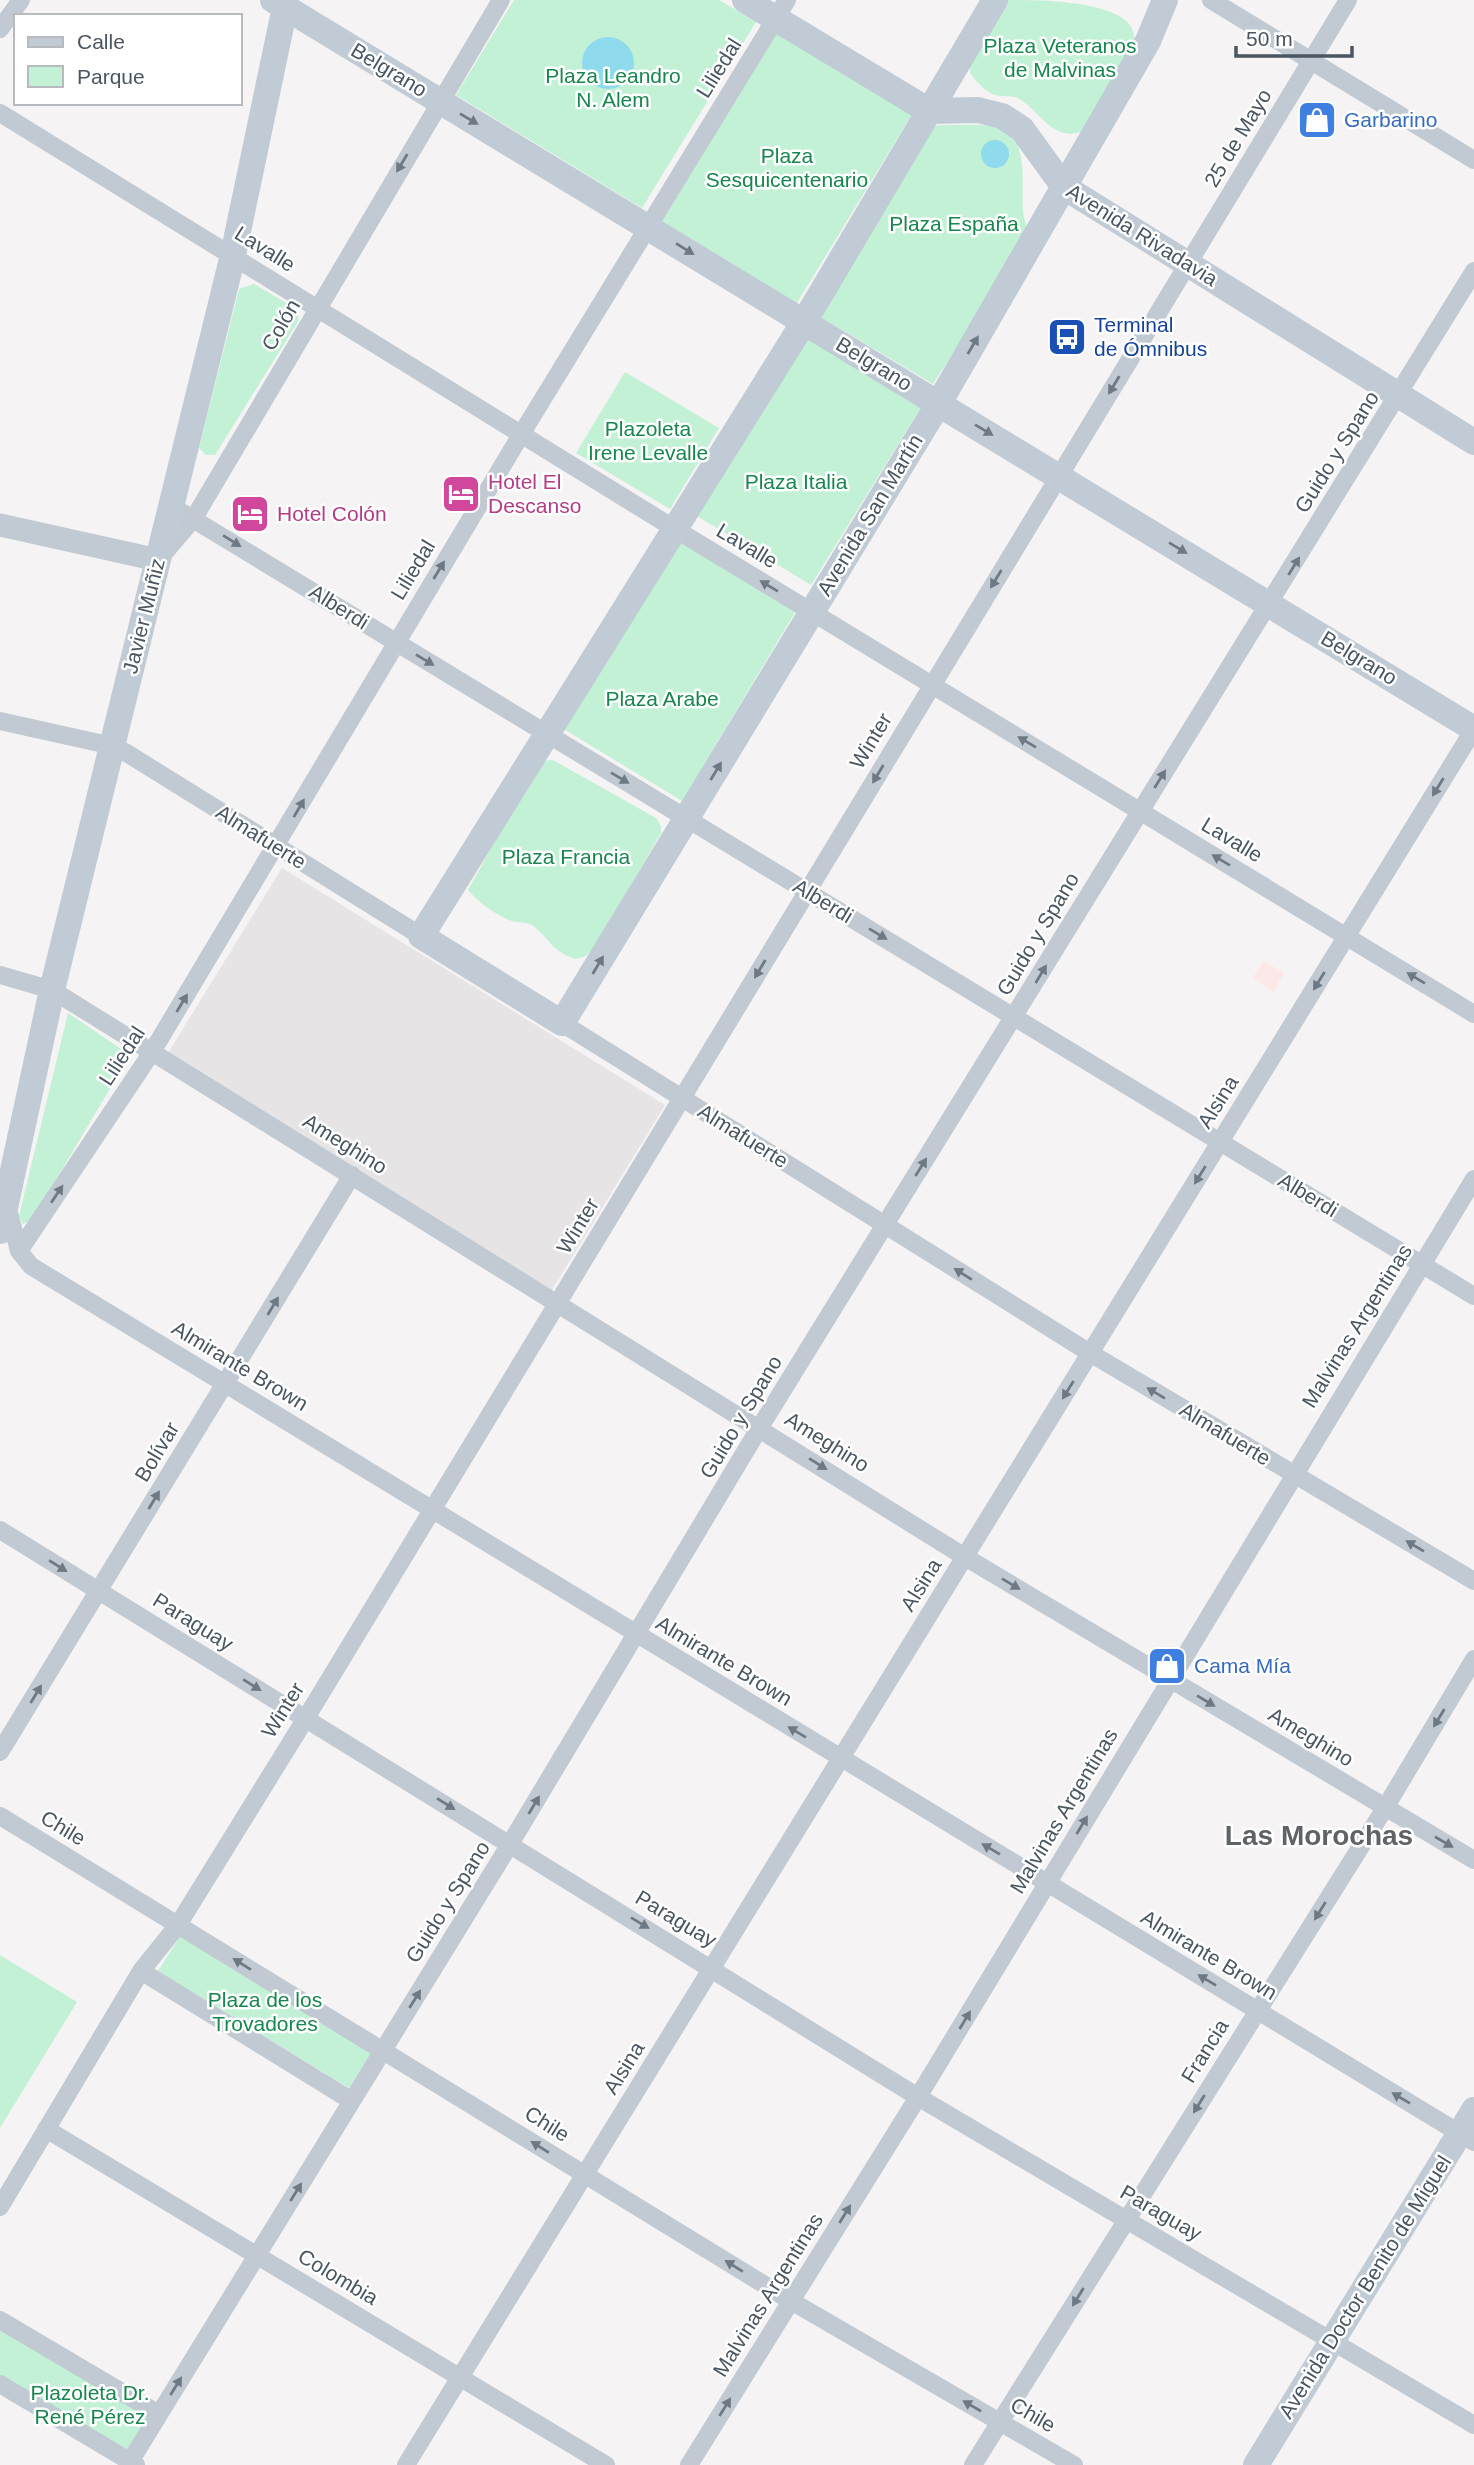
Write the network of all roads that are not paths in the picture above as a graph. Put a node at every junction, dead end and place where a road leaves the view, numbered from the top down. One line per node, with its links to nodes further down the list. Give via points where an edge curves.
1 (21, 0): 10 (street)
2 (500, 0): 12 (street, Colón)
3 (745, 0): 9 (main road)
4 (995, 0): 13 (main road)
5 (1165, 0): 16 (main road, Avenida San Martín, via 1148,41)
6 (1211, 0): 11 (street)
7 (1348, 0): 11 (street, 25 de Mayo)
8 (281, 2): 12 (main road, Belgrano); 18 (main road, Javier Muñiz)
9 (781, 9): 13 (main road); 17 (street, Liliedal)
10 (0, 29)
11 (1311, 61): 15 (street); 19 (street, 25 de Mayo)
12 (439, 101): 17 (main road, Belgrano, one-way to 17); 21 (street, Colón, one-way to 21)
13 (929, 111): 16 (main road, Avenida Rivadavia, via 978,110 1002,116 1022,129); 22 (main road)
14 (0, 113): 18 (street, Lavalle)
15 (1474, 160)
16 (1064, 187): 19 (main road, Avenida Rivadavia); 24 (main road, Avenida San Martín, one-way to 16)
17 (648, 226): 22 (main road, Belgrano, one-way to 22); 25 (street, Liliedal)
18 (233, 255): 21 (street, Lavalle); 28 (main road, Javier Muñiz)
19 (1188, 264): 23 (main road, Avenida Rivadavia); 27 (street, Winter, one-way to 27)
20 (1474, 271): 23 (street, Guido y Spano)
21 (317, 308): 25 (street, Lavalle); 28 (street, Colón)
22 (804, 322): 24 (main road, Belgrano); 30 (main road)
23 (1399, 396): 26 (main road, Avenida Rivadavia); 32 (street, Guido y Spano, one-way to 23)
24 (939, 403): 27 (main road, Belgrano, one-way to 27); 33 (main road, Avenida San Martín)
25 (522, 433): 30 (street, Lavalle); 34 (street, Liliedal, one-way to 25)
26 (1474, 442)
27 (1059, 475): 32 (main road, Belgrano, one-way to 32); 35 (street, Winter, one-way to 35)
28 (183, 512): 31 (main road, Javier Muñiz); 34 (street, Alberdi, one-way to 34)
29 (0, 525): 31 (street)
30 (675, 529): 33 (street, Lavalle, one-way to 30); 38 (main road)
31 (158, 559): 39 (main road, Javier Muñiz)
32 (1270, 604): 37 (main road, Belgrano); 40 (street, Guido y Spano, one-way to 32)
33 (811, 612): 35 (street, Lavalle); 41 (main road, Avenida San Martín, one-way to 33)
34 (396, 643): 38 (street, Alberdi, one-way to 38); 42 (street, Liliedal, one-way to 34)
35 (931, 685): 40 (street, Lavalle, one-way to 35); 43 (street, Winter, one-way to 43)
36 (0, 721): 39 (street, Almafuerte)
37 (1474, 729): 45 (street, Alsina, one-way to 45)
38 (545, 733): 41 (street, Alberdi, one-way to 41); 44 (main road)
39 (113, 746): 42 (street, Almafuerte); 47 (main road, Javier Muñiz)
40 (1140, 811): 45 (street, Lavalle, one-way to 40); 49 (street, Guido y Spano, one-way to 40)
41 (687, 819): 43 (street, Alberdi); 50 (main road, Avenida San Martín, one-way to 41)
42 (276, 846): 44 (street, Almafuerte); 51 (street, Liliedal, one-way to 42)
43 (807, 891): 49 (street, Alberdi, one-way to 49); 52 (street, Winter, one-way to 52)
44 (421, 936): 50 (main road, Almafuerte)
45 (1346, 936): 48 (street, Lavalle, one-way to 45); 53 (street, Alsina, one-way to 53)
46 (0, 975): 47 (street, Ameghino)
47 (52, 990): 51 (street, Ameghino); 56 (main road, Javier Muñiz)
48 (1474, 1014)
49 (1014, 1017): 53 (street, Alberdi); 57 (street, Guido y Spano, one-way to 49)
50 (562, 1023): 52 (street, Almafuerte)
51 (152, 1052): 54 (street, Ameghino); 59 (street, Liliedal, one-way to 51)
52 (682, 1098): 57 (street, Almafuerte); 62 (street, Winter)
53 (1220, 1142): 60 (street, Alberdi); 63 (street, Alsina, one-way to 63)
54 (352, 1175): 62 (street, Ameghino); 64 (street, Bolívar, one-way to 54)
55 (1474, 1179): 60 (street, Malvinas Argentinas)
56 (3, 1201): 58 (main road, Javier Muñiz); 59 (street)
57 (885, 1225): 63 (street, Almafuerte, one-way to 57); 65 (street, Guido y Spano)
58 (0, 1231)
59 (19, 1251): 64 (street, Almirante Brown, via 32,1266)
60 (1422, 1264): 61 (street, Alberdi); 66 (street, Malvinas Argentinas)
61 (1474, 1296)
62 (558, 1302): 65 (street, Ameghino); 67 (street, Winter)
63 (1090, 1353): 66 (street, Almafuerte, one-way to 63); 69 (street, Alsina, one-way to 69)
64 (225, 1383): 67 (street, Almirante Brown); 71 (street, Bolívar, one-way to 64)
65 (760, 1427): 69 (street, Ameghino, one-way to 69); 72 (street, Guido y Spano)
66 (1293, 1474): 70 (street, Almafuerte, one-way to 66); 74 (street, Malvinas Argentinas)
67 (432, 1510): 72 (street, Almirante Brown); 75 (street, Winter)
68 (0, 1530): 71 (street, Paraguay, one-way to 71)
69 (965, 1556): 74 (street, Ameghino, one-way to 74); 77 (street, Alsina)
70 (1474, 1581)
71 (98, 1591): 75 (street, Paraguay, one-way to 75); 76 (street, Bolívar, one-way to 71)
72 (636, 1634): 77 (street, Almirante Brown, one-way to 72); 80 (street, Guido y Spano, one-way to 72)
73 (1474, 1659): 78 (street, Francia, one-way to 78)
74 (1169, 1679): 78 (street, Ameghino, one-way to 78); 82 (street, Malvinas Argentinas, one-way to 74)
75 (306, 1718): 80 (street, Paraguay, one-way to 80); 83 (street, Winter)
76 (0, 1752)
77 (841, 1758): 82 (street, Almirante Brown, one-way to 77); 84 (street, Alsina)
78 (1385, 1808): 81 (street, Ameghino, one-way to 81); 86 (street, Francia, one-way to 86)
79 (0, 1816): 83 (street, Chile)
80 (510, 1844): 84 (street, Paraguay, one-way to 84); 87 (street, Guido y Spano, one-way to 80)
81 (1474, 1860)
82 (1047, 1883): 86 (street, Almirante Brown, one-way to 82); 88 (street, Malvinas Argentinas, one-way to 82)
83 (178, 1925): 85 (street, Winter); 87 (street, Chile, one-way to 83)
84 (712, 1968): 88 (street, Paraguay); 93 (street, Alsina)
85 (141, 1971): 89 (street); 91 (street, Winter)
86 (1257, 2011): 92 (street, Almirante Brown, one-way to 86); 95 (street, Francia, one-way to 95)
87 (383, 2050): 89 (street, Guido y Spano); 93 (street, Chile, one-way to 87)
88 (918, 2097): 95 (street, Paraguay); 97 (street, Malvinas Argentinas, one-way to 88)
89 (352, 2101): 96 (street, Guido y Spano, one-way to 89)
90 (1474, 2110): 92 (main road, Avenida Doctor Benito de Miguel)
91 (46, 2129): 94 (street, Winter); 96 (street, Colombia)
92 (1467, 2138): 99 (main road, Avenida Doctor Benito de Miguel)
93 (585, 2174): 97 (street, Chile, one-way to 93); 100 (street, Alsina)
94 (0, 2207)
95 (1126, 2219): 99 (street, Paraguay); 103 (street, Francia, one-way to 103)
96 (257, 2255): 100 (street, Colombia); 102 (street, Guido y Spano, one-way to 96)
97 (791, 2301): 103 (street, Chile, one-way to 97); 108 (street, Malvinas Argentinas, one-way to 97)
98 (0, 2320): 102 (street)
99 (1333, 2340): 104 (street, Paraguay); 111 (main road, Avenida Doctor Benito de Miguel)
100 (460, 2377): 106 (street, Alsina); 107 (street, Colombia)
101 (0, 2384): 105 (street)
102 (159, 2414): 105 (street, Guido y Spano)
103 (1000, 2422): 109 (street, Francia); 110 (street, Chile)
104 (1474, 2425)
105 (131, 2464)
106 (406, 2465)
107 (606, 2465)
108 (689, 2465)
109 (973, 2465)
110 (1074, 2465)
111 (1256, 2465)

